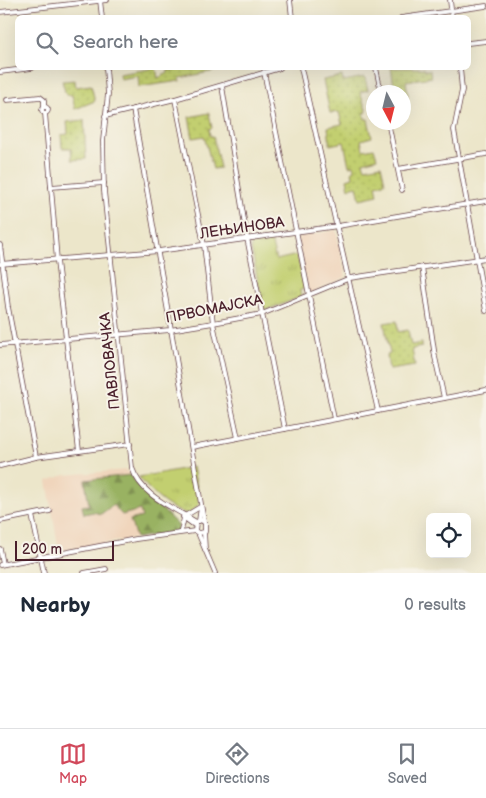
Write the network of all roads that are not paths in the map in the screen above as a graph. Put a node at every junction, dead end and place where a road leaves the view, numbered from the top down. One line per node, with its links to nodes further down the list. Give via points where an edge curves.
1 (100, 0): 2 (street); 7 (street); 8 (street)
2 (108, 0)
3 (290, 0): 9 (street)
4 (450, 0): 6 (street)
5 (486, 6): 6 (street)
6 (452, 10): 10 (street); 11 (street)
7 (0, 12)
8 (102, 15)
9 (292, 15)
10 (420, 15)
11 (452, 15)
12 (486, 41): 13 (street)
13 (471, 43)
14 (16, 70): 20 (street)
15 (106, 70): 29 (street, ПАВЛОВАЧКА)
16 (272, 70): 21 (street)
17 (301, 70): 39 (street)
18 (376, 70): 22 (street)
19 (460, 70): 32 (street, via 462,90 454,124)
20 (0, 72)
21 (264, 72): 23 (street); 40 (street)
22 (380, 85)
23 (222, 86): 25 (street); 41 (street)
24 (49, 97): 27 (street)
25 (175, 99): 28 (street); 43 (street)
26 (7, 100): 27 (street, via 40,97)
27 (44, 100): 35 (street, via 42,110 45,112)
28 (133, 109): 29 (street); 44 (street)
29 (105, 116): 34 (street, ПАВЛОВАЧКА)
30 (390, 130): 33 (street)
31 (486, 154): 32 (street)
32 (459, 158): 33 (street); 38 (street)
33 (398, 169): 36 (street)
34 (104, 182): 35 (street); 45 (street, ПАВЛОВАЧКА)
35 (51, 187): 48 (street)
36 (402, 190)
37 (486, 201): 38 (street, ЛЕЊИНОВА)
38 (467, 204): 39 (street, ЛЕЊИНОВА); 47 (street)
39 (338, 226): 40 (street, ЛЕЊИНОВА); 51 (street)
40 (295, 231): 41 (street, ЛЕЊИНОВА); 52 (street)
41 (248, 238): 43 (street, ЛЕЊИНОВА); 54 (street)
42 (0, 245): 49 (street)
43 (204, 245): 44 (street, ЛЕЊИНОВА); 55 (street)
44 (159, 251): 45 (street, ЛЕЊИНОВА); 56 (street)
45 (110, 256): 48 (street, ЛЕЊИНОВА); 57 (street, ПАВЛОВАЧКА)
46 (486, 258): 47 (street, ПРВОМАЈСКА)
47 (476, 259): 50 (street, ПРВОМАЈСКА); 53 (street)
48 (56, 261): 49 (street, ЛЕЊИНОВА); 58 (street)
49 (1, 264): 59 (street)
50 (422, 267): 51 (street, ПРВОМАЈСКА); 62 (street)
51 (350, 278): 52 (street, ПРВОМАЈСКА); 63 (street)
52 (308, 296): 54 (street, ПРВОМАЈСКА); 64 (street)
53 (486, 311)
54 (262, 314): 55 (street, ПРВОМАЈСКА); 65 (street)
55 (213, 323): 56 (street, ПРВОМАЈСКА); 66 (street)
56 (170, 330): 57 (street, ПРВОМАЈСКА); 68 (street)
57 (118, 333): 58 (street, ПРВОМАЈСКА); 67 (street, ПАВЛОВАЧКА)
58 (65, 338): 59 (street, ПРВОМАЈСКА); 69 (street)
59 (14, 342): 60 (street, ПРВОМАЈСКА); 70 (street)
60 (0, 345)
61 (486, 390): 62 (street)
62 (444, 398): 63 (street)
63 (378, 411): 64 (street)
64 (334, 420): 65 (street)
65 (285, 429): 66 (street)
66 (238, 438): 68 (street)
67 (130, 444): 69 (street); 75 (street, ПАВЛОВАЧКА, via 132,468 138,480 153,496)
68 (192, 447): 72 (street)
69 (79, 451): 70 (street)
70 (36, 457): 71 (street)
71 (0, 466)
72 (201, 506): 75 (street); 77 (street)
73 (50, 511): 74 (street)
74 (32, 515): 76 (street); 82 (street)
75 (184, 516): 77 (street, ПАВЛОВАЧКА); 78 (street)
76 (0, 521)
77 (197, 526): 78 (street); 79 (street, ПАВЛОВАЧКА); 79 (street, via 207,528); 81 (street)
78 (181, 532): 82 (street)
79 (204, 533): 81 (street)
80 (0, 549): 83 (street)
81 (205, 549): 87 (street)
82 (39, 557): 83 (street); 85 (street)
83 (2, 565)
84 (106, 569): 86 (street)
85 (44, 573)
86 (84, 573)
87 (215, 573)

